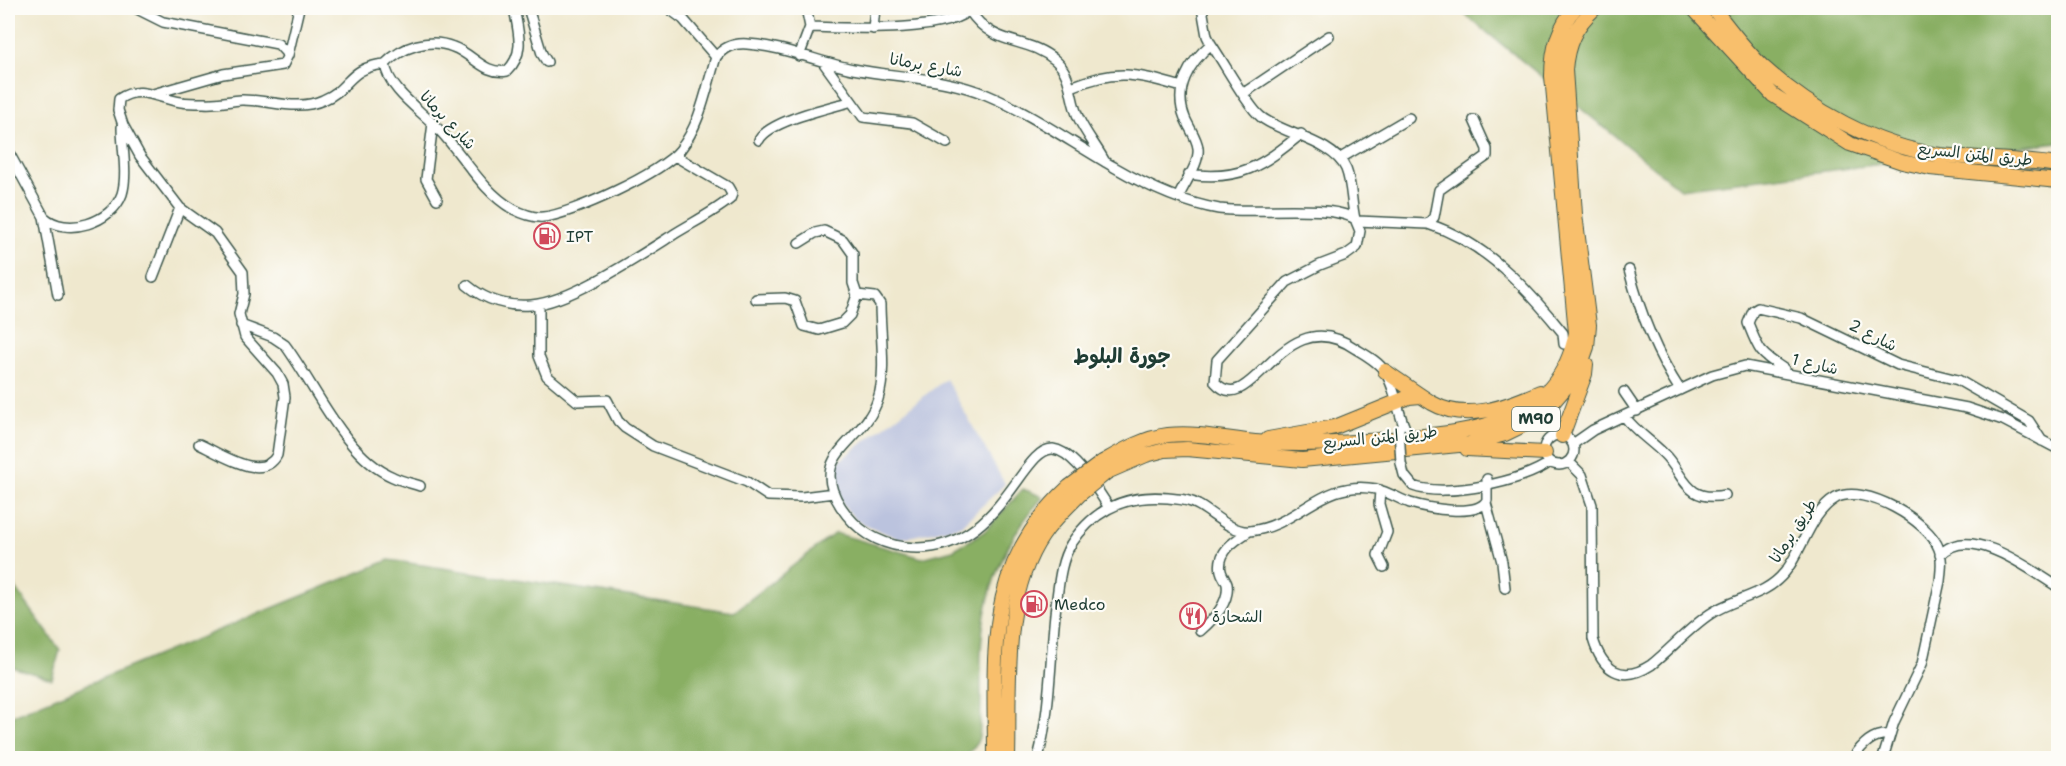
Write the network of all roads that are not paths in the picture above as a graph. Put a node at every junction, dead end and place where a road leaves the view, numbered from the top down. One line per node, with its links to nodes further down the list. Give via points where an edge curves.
1 (135, 8): 19 (street, via 163,22 278,44)
2 (299, 8): 19 (street)
3 (514, 8): 14 (street)
4 (668, 8): 21 (street, via 683,19)
5 (806, 8): 15 (street)
6 (875, 8): 16 (street)
7 (970, 8): 16 (street, via 960,15 913,27); 25 (street, via 980,26 991,34 1055,60)
8 (1202, 8): 18 (street)
9 (1575, 8): 65 (highway, طريق المتن السريع / M90, via 1552,55 1560,185 1576,315 1571,355)
10 (1595, 8): 62 (highway, طريق المتن السريع / M90, via 1574,32 1565,70 1575,214 1588,308)
11 (1693, 8): 43 (highway, طريق المتن السريع, via 1773,95 1850,144 1930,168)
12 (1713, 8): 41 (highway, طريق المتن السريع, via 1743,46 1782,82 1830,116 1868,134 1939,154)
13 (529, 11): 14 (street); 22 (street)
14 (517, 26): 24 (street, via 520,50 507,71 490,70 454,47 438,43 409,47)
15 (810, 27): 16 (street); 20 (street)
16 (873, 29)
17 (1329, 36): 27 (street)
18 (1211, 45): 26 (street, via 1184,76); 27 (street)
19 (288, 55): 28 (street, via 283,65 274,68 223,74)
20 (799, 56): 21 (street, شارع برمانا, via 733,44); 23 (street, شارع برمانا)
21 (716, 57): 38 (street, شارع برمانا, via 696,125)
22 (548, 62)
23 (823, 62): 29 (street); 40 (street, شارع برمانا, via 965,87 1028,116)
24 (384, 64): 28 (street, via 357,71 339,90 307,104 242,100 207,104); 32 (street, شارع برمانا, via 403,96)
25 (1071, 87): 26 (street, via 1097,76 1120,74); 40 (street, via 1079,121)
26 (1182, 87): 42 (street, via 1182,109 1198,148)
27 (1244, 93): 34 (street, via 1262,118)
28 (152, 94): 33 (street, via 132,92 120,99 118,110)
29 (849, 102): 35 (street, via 770,129); 36 (street, via 863,117 912,123)
30 (1409, 118): 39 (street)
31 (1474, 120): 49 (street, via 1487,156 1439,190 1434,217)
32 (433, 123): 38 (street, شارع برمانا, via 493,192 513,209 540,217 635,183); 45 (street, via 426,179)
33 (123, 125): 46 (street, via 140,156); 47 (street, via 123,185 114,206 74,228 52,225)
34 (1300, 135): 39 (street); 42 (street, via 1247,170 1213,178)
35 (759, 140)
36 (947, 143)
37 (8, 151): 47 (street)
38 (675, 156): 59 (street, via 728,187 730,199 610,274)
39 (1339, 159): 48 (street, via 1347,172)
40 (1105, 162): 44 (street, شارع برمانا)
41 (2058, 165)
42 (1189, 174): 44 (street)
43 (2058, 181)
44 (1179, 196): 48 (street, شارع برمانا, via 1219,209 1330,212)
45 (437, 199)
46 (180, 208): 54 (street); 60 (street, via 215,233 243,272)
47 (44, 217): 56 (street)
48 (1356, 220): 49 (street, شارع برمانا); 63 (street, via 1360,231 1357,247 1287,282 1217,360 1215,382 1227,391 1240,389 1291,345 1316,336 1353,346)
49 (1428, 224): 61 (street, via 1442,228 1505,267 1563,333)
50 (799, 243): 57 (street, via 824,231 843,240 853,254)
51 (8, 256): 52 (street)
52 (8, 270)
53 (1629, 270): 66 (street, via 1647,328)
54 (153, 277)
55 (467, 285): 59 (street, via 500,302)
56 (58, 295)
57 (857, 295): 58 (street, via 847,319 819,330 804,326 795,301); 85 (street, via 875,297 880,304 881,378 878,400 862,428 832,462 829,483)
58 (756, 299)
59 (539, 304): 85 (street, via 539,356 547,376 571,398 607,400 618,421 653,446 747,482 768,496)
60 (241, 325): 75 (street, via 251,346 283,384 285,397 277,455 265,466 251,467); 82 (street, via 285,345 344,435 374,466 391,477)
61 (1564, 344)
62 (1587, 347): 72 (highway, via 1585,374); 76 (highway, طريق المتن السريع / M90, via 1572,380 1536,419 1487,441)
63 (1385, 372): 68 (highway); 69 (street)
64 (1791, 374): 66 (street, شارع 1, via 1760,367 1734,367); 74 (street, شارع 1, via 1967,408 2003,420); 74 (street, شارع 2, via 1763,356 1758,347 1748,323 1758,308 1801,318 1898,365 1958,380 2029,421)
65 (1553, 386): 68 (highway, via 1511,405 1476,411 1445,408); 73 (highway, طريق المتن السريع / M90, via 1525,411 1468,431 1324,445)
66 (1680, 390): 70 (street, شارع 1)
67 (1624, 392): 70 (street)
68 (1421, 396): 69 (highway)
69 (1397, 402): 73 (highway, via 1335,427); 81 (street, bridge, via 1407,479 1420,489 1442,490)
70 (1637, 411): 71 (street, شارع 1)
71 (1624, 417): 72 (street, شارع 1); 86 (street, via 1665,456 1687,488 1710,496)
72 (1568, 440): 78 (street, via 1549,440); 79 (street, via 1574,455)
73 (1254, 442): 80 (highway, طريق المتن السريع / M90, via 1168,435 1129,447)
74 (2042, 442): 77 (street, شارع 1)
75 (199, 444)
76 (1450, 447): 78 (highway); 80 (highway, طريق المتن السريع / M90, via 1302,460 1165,450)
77 (2058, 449)
78 (1547, 457): 79 (street, via 1561,465); 81 (street, via 1534,473)
79 (1569, 462): 90 (street, طريق برمانا, via 1582,475 1592,506 1593,639 1601,660 1624,674 1651,665 1710,614 1774,584 1825,506 1846,494 1858,493 1899,510 1926,531)
80 (1104, 468): 83 (highway, طريق المتن السريع / M90, bridge)
81 (1490, 482): 87 (street)
82 (420, 486)
83 (1074, 490): 96 (highway, طريق المتن السريع / M90, via 1030,530 1000,599); 97 (highway, طريق المتن السريع / M90, via 1042,536 1018,589 1013,622)
84 (1380, 490): 87 (street, via 1440,509 1472,509); 89 (street, via 1337,490 1288,518); 91 (street, via 1379,504 1387,532 1378,555)
85 (834, 493): 88 (street, via 855,525 886,545 934,548 980,527 1040,452 1055,449 1078,466)
86 (1725, 495)
87 (1486, 503): 93 (street)
88 (1108, 506): 89 (street, via 1139,497 1186,500); 98 (street, via 1080,531 1061,570)
89 (1248, 532): 94 (street, via 1229,545 1221,558 1227,585 1225,600 1213,620)
90 (1940, 555): 92 (street, via 1952,547 1982,544); 95 (street, via 1941,575 1922,664)
91 (1384, 567)
92 (2058, 587)
93 (1505, 588)
94 (1200, 631)
95 (1890, 735): 99 (street, via 1872,738); 100 (street)
96 (995, 759)
97 (1008, 759)
98 (1038, 759)
99 (1853, 759)
100 (1883, 759)

